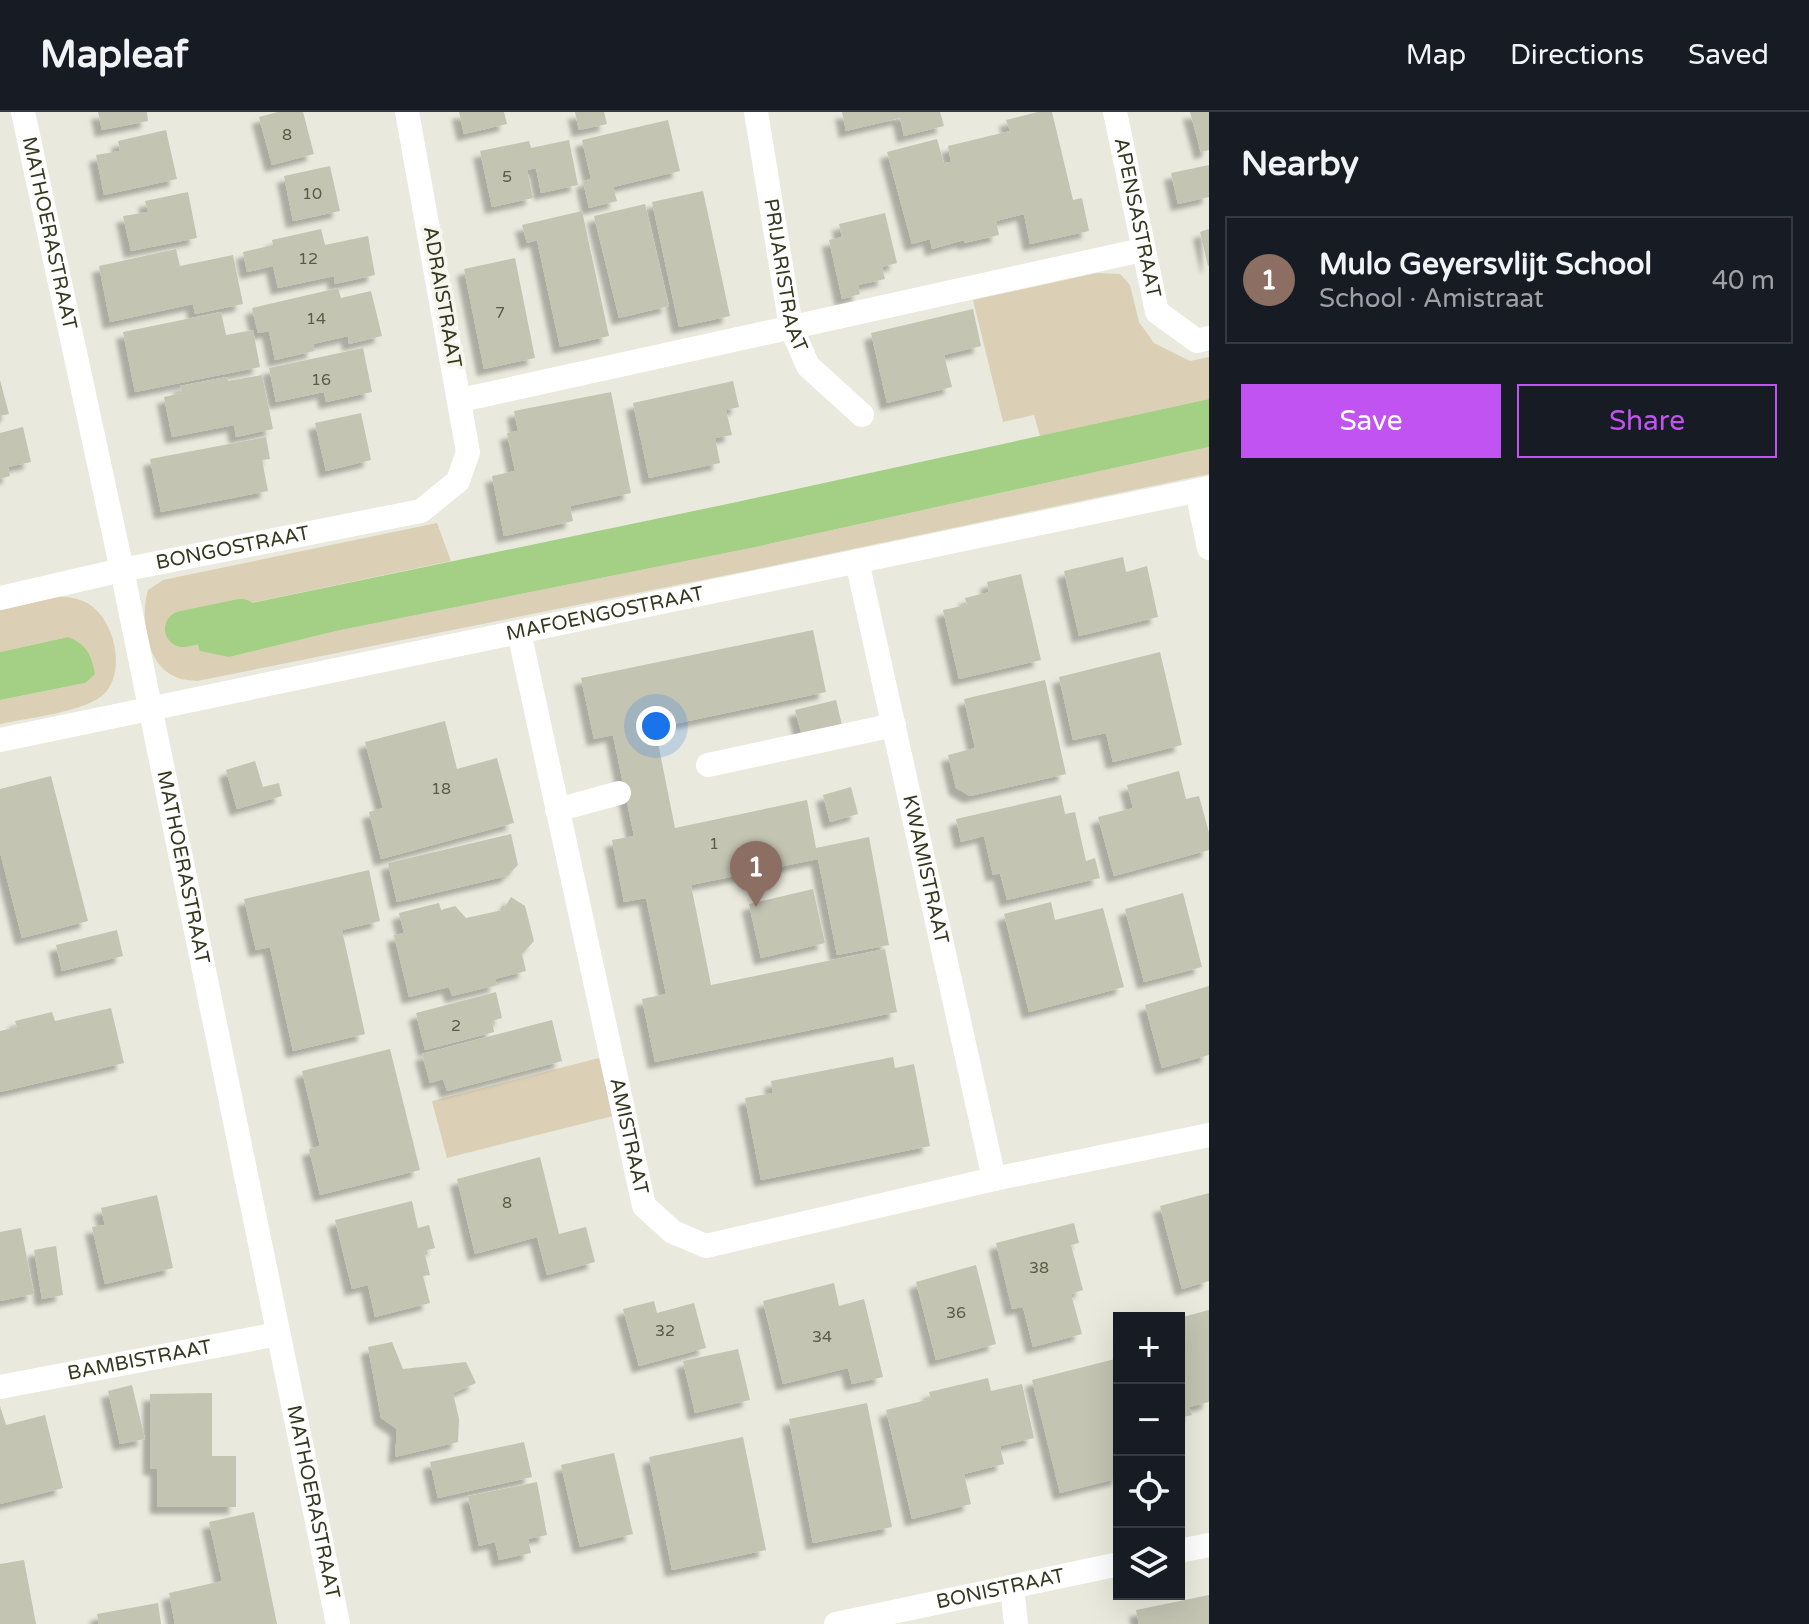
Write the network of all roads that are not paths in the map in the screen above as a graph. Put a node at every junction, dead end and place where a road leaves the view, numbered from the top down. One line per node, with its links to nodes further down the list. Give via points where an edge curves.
1 (23, 112): 14 (street, MATHOERASTRAAT)
2 (407, 112): 8 (street, ADRAISTRAAT)
3 (756, 112): 6 (street, PRIJARISTRAAT)
4 (1115, 112): 5 (street, APENSASTRAAT)
5 (1142, 250): 6 (street); 7 (street, APENSASTRAAT, via 1157,312 1197,341)
6 (791, 327): 8 (street); 9 (street, PRIJARISTRAAT, via 808,366)
7 (1209, 338)
8 (461, 400): 10 (street, ADRAISTRAAT, via 468,452)
9 (862, 415)
10 (458, 481): 14 (street, BONGOSTRAAT, via 421,511)
11 (1203, 490): 12 (street); 13 (street, MAFOENGOSTRAAT)
12 (1209, 548)
13 (857, 561): 16 (street, MAFOENGOSTRAAT); 18 (street, KWAMISTRAAT)
14 (122, 570): 15 (street, BONGOSTRAAT); 17 (street, MATHOERASTRAAT)
15 (0, 598)
16 (519, 632): 17 (street, MAFOENGOSTRAAT); 22 (street, AMISTRAAT)
17 (150, 710): 19 (street, MAFOENGOSTRAAT); 25 (street, MATHOERASTRAAT)
18 (894, 725): 20 (street); 24 (street, KWAMISTRAAT)
19 (0, 740)
20 (708, 765)
21 (619, 793): 22 (street)
22 (557, 810): 24 (street, AMISTRAAT, via 644,1206 673,1232 706,1246)
23 (1209, 1135): 24 (street, AMISTRAAT)
24 (994, 1179)
25 (278, 1334): 26 (street, BAMBISTRAAT); 32 (street, MATHOERASTRAAT)
26 (0, 1387)
27 (1209, 1545): 28 (street)
28 (1185, 1550)
29 (1113, 1565): 30 (street, BONISTRAAT)
30 (1012, 1587): 31 (street, BONISTRAAT); 34 (street)
31 (929, 1614): 33 (street, BONISTRAAT)
32 (338, 1624)
33 (836, 1624)
34 (1016, 1624)

